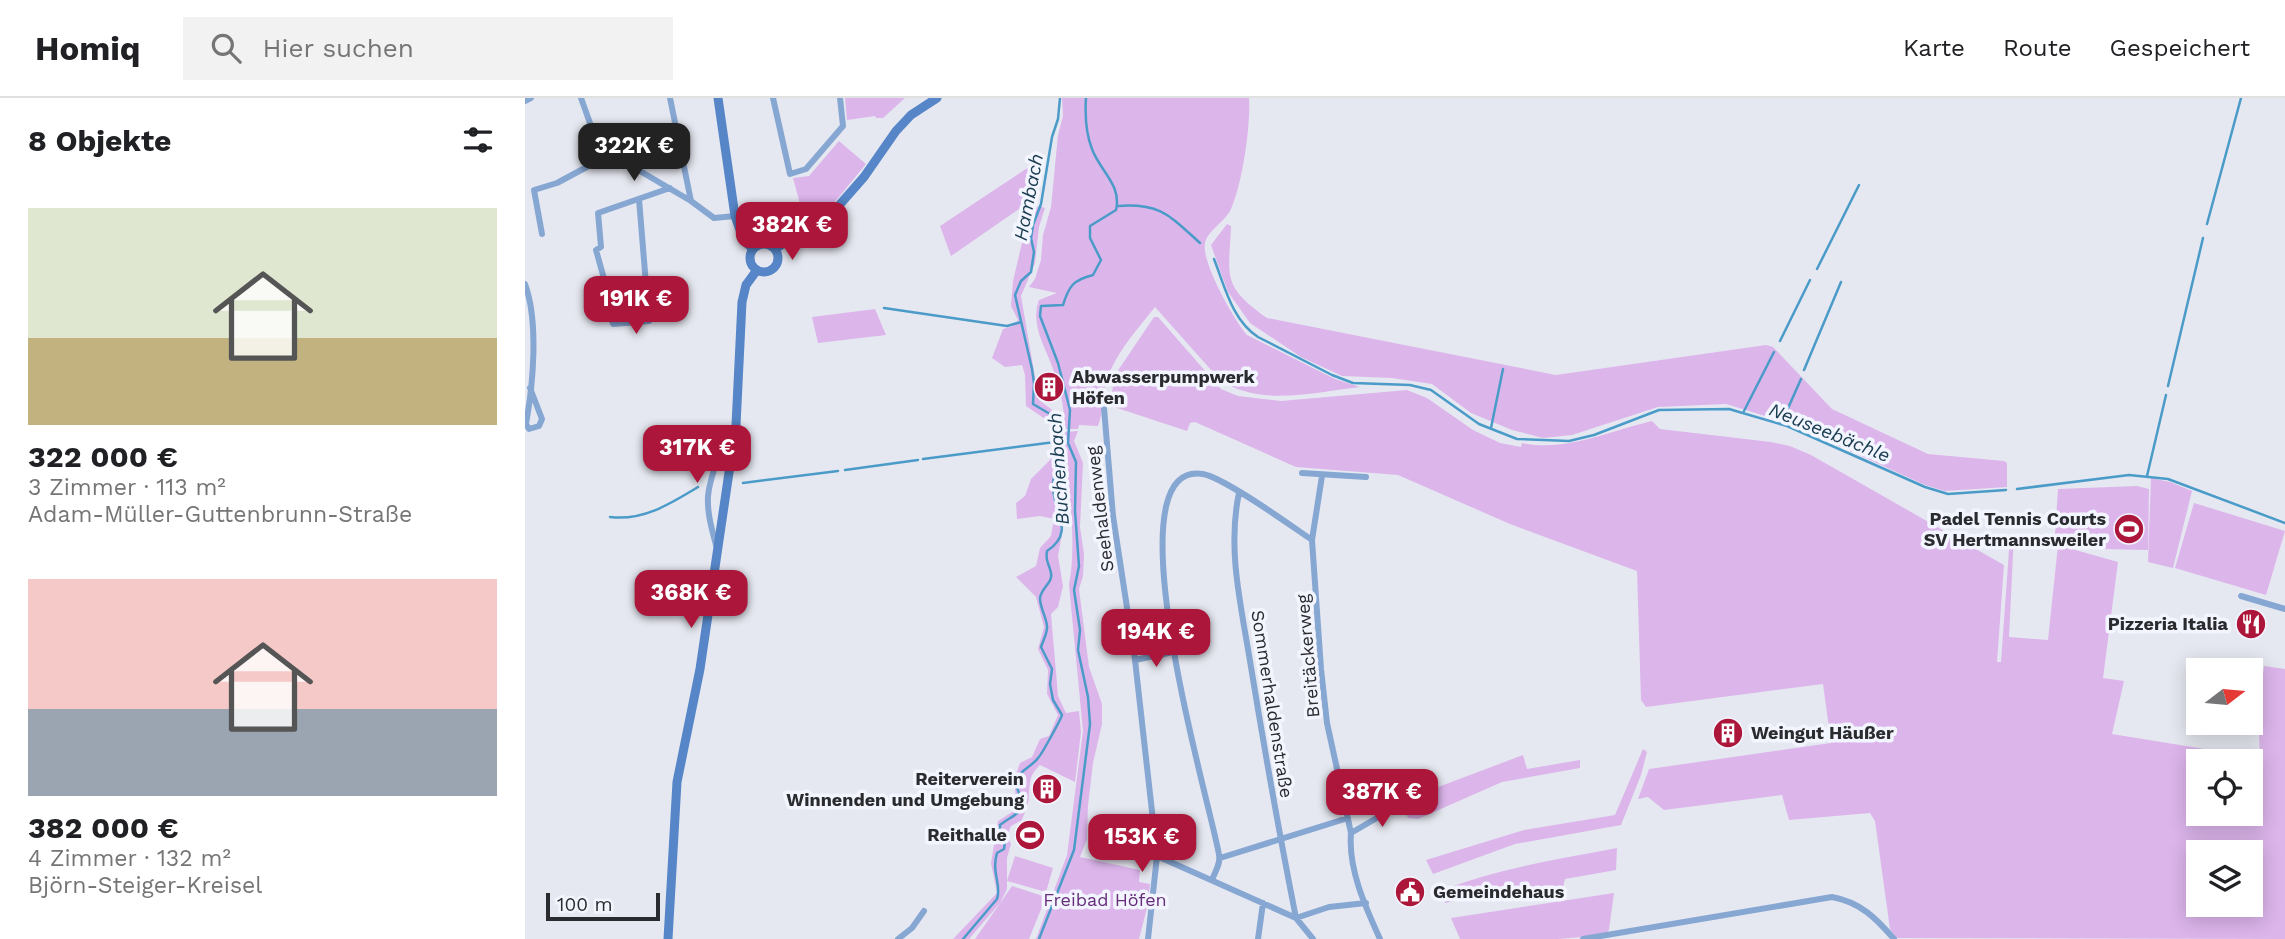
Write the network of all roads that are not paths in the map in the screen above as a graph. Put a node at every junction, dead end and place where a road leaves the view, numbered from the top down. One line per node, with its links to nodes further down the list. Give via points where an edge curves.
1 (531, 98): 8 (street)
2 (581, 98): 9 (street, via 595,137)
3 (670, 98): 12 (street)
4 (718, 98): 13 (street)
5 (773, 98): 6 (street, via 790,174 806,169 843,126)
6 (840, 98)
7 (937, 98): 16 (street, via 896,131 835,209)
8 (525, 101)
9 (611, 154): 10 (street); 14 (street, via 558,183 534,190)
10 (670, 188): 11 (street); 12 (street)
11 (639, 199): 11 (street, via 649,321 613,324 596,250 601,247 598,212)
12 (691, 201): 13 (street, via 714,218)
13 (735, 216): 15 (street, via 744,241)
14 (542, 234)
15 (753, 249): 16 (street, via 764,244); 17 (street, via 750,258)
16 (775, 249): 17 (street, via 775,267 769,272)
17 (757, 270): 21 (street, via 746,285 742,302)
18 (525, 284): 19 (street, via 533,316)
19 (530, 388): 19 (street, via 526,424 530,429 542,419)
20 (1104, 408): 31 (street, Seehaldenweg, via 1113,516)
21 (736, 425): 27 (street); 27 (street, via 723,444 708,495)
22 (1302, 473): 23 (street)
23 (1322, 475): 24 (street); 26 (street, Breitäckerweg)
24 (1366, 477)
25 (1239, 493): 26 (street); 30 (street, via 1202,474 1187,476 1170,494 1163,553); 35 (street, Sommerhaldenstraße, via 1234,559)
26 (1312, 540): 33 (street, Breitäckerweg, via 1327,723)
27 (718, 555): 43 (street, via 677,782)
28 (2241, 596): 29 (street)
29 (2285, 609)
30 (1173, 652): 31 (street); 37 (street)
31 (1135, 660): 36 (street, Seehaldenweg)
32 (1399, 804): 34 (street)
33 (1348, 818): 34 (street, Breitäckerweg); 35 (street)
34 (1351, 833): 40 (street, Breitäckerweg, via 1353,865)
35 (1280, 838): 37 (street); 42 (street, Sommerhaldenstraße)
36 (1157, 856): 38 (street); 45 (street, Seehaldenweg)
37 (1220, 858): 38 (street)
38 (1212, 880): 39 (street)
39 (1263, 903): 42 (street); 46 (street)
40 (1366, 903): 42 (street); 48 (street, Breitäckerweg)
41 (924, 911): 44 (street)
42 (1296, 918): 47 (street)
43 (669, 939)
44 (898, 939)
45 (1148, 939)
46 (1258, 939)
47 (1313, 939)
48 (1380, 939)
49 (1583, 939): 50 (street, via 1832,897 1862,907)
50 (1894, 939)

